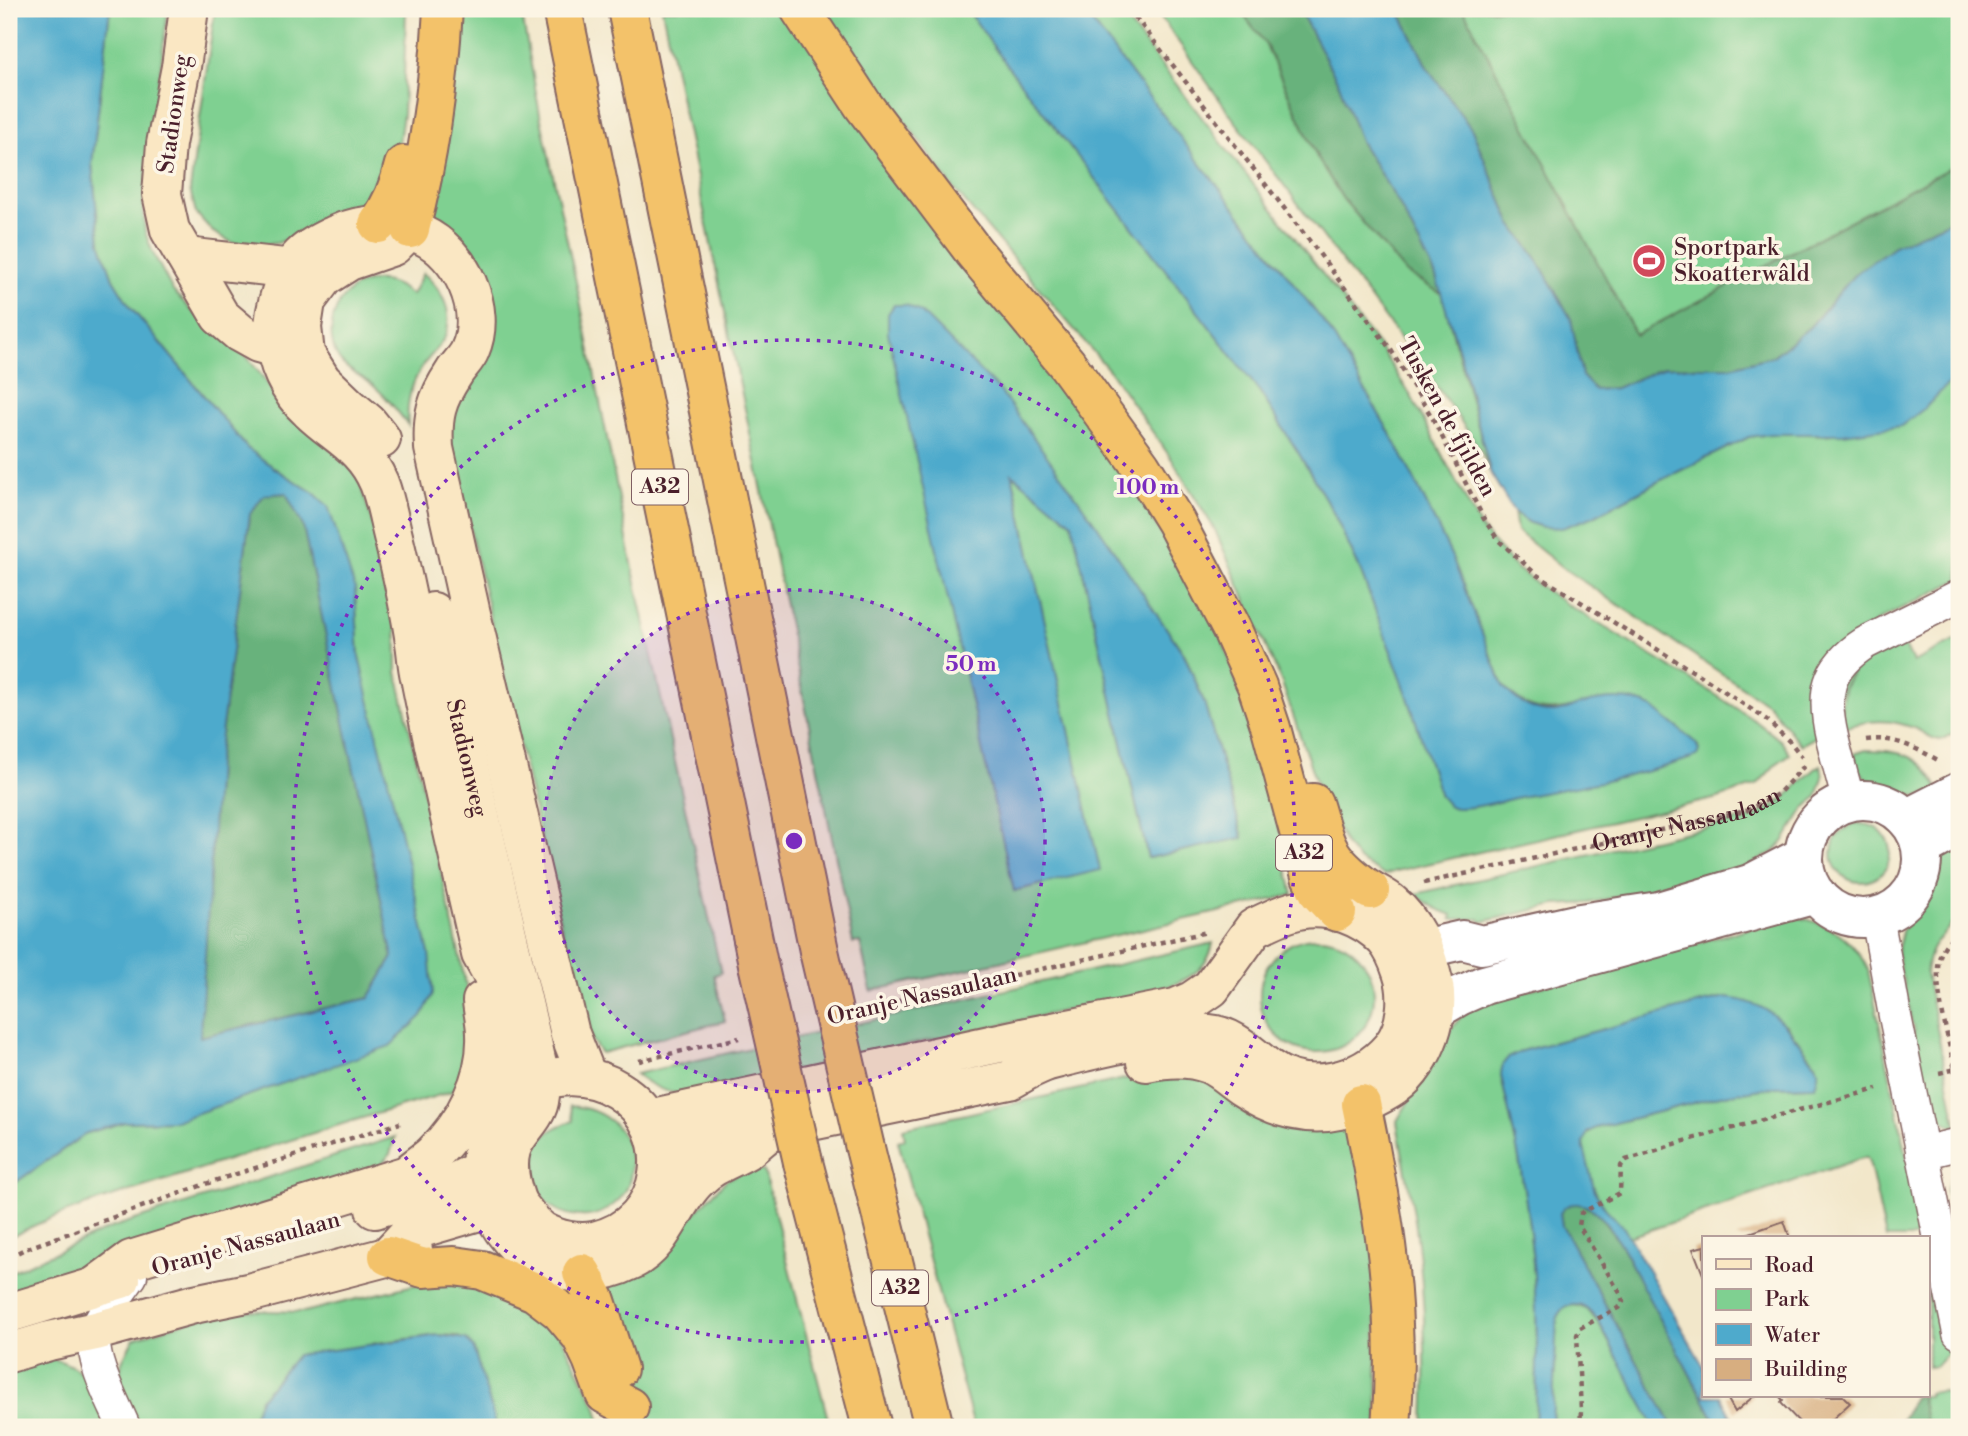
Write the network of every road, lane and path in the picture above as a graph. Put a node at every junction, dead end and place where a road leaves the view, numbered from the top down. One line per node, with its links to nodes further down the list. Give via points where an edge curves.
1 (189, 9): 8 (main road, Stadionweg, via 162,194 170,230)
2 (443, 9): 7 (highway, via 435,100 420,190)
3 (562, 9): 58 (highway, A32, bridge, via 758,964 803,1162)
4 (627, 9): 59 (highway, A32, bridge, via 819,951)
5 (800, 9): 16 (highway, A32, via 914,174 1067,365 1153,485 1232,630 1257,686)
6 (1129, 9): 14 (path, Tusken de fjilden, via 1391,350 1498,540 1547,582 1767,720)
7 (394, 227): 9 (main road, via 362,226 341,233 317,244); 11 (main road, via 393,246 349,261 324,277 306,300 302,327 305,354 322,381 368,423); 35 (main road, Stadionweg, via 429,238 445,251 472,295 476,324 470,351 437,401 434,447 570,1034)
8 (186, 257): 9 (main road); 10 (main road, Stadionweg, via 220,316 240,333)
9 (293, 269): 10 (main road, via 275,310)
10 (276, 348): 11 (main road, via 292,391 309,410 343,436)
11 (375, 450): 28 (main road, Stadionweg); 38 (main road, Stadionweg, via 399,465 409,496 485,844)
12 (1959, 596): 13 (street, via 1865,643 1837,667 1826,702)
13 (1835, 748): 14 (path, Oranje Nassaulaan); 15 (path, Oranje Nassaulaan, via 1882,738 1913,747); 17 (street)
14 (1807, 763): 21 (path, Oranje Nassaulaan, via 1778,794 1746,811)
15 (1950, 777): 19 (street)
16 (1288, 787): 22 (highway, A32, via 1314,803 1327,847); 24 (highway, A32, via 1311,876)
17 (1849, 802): 19 (street, via 1884,803 1900,813); 20 (street, via 1818,820)
18 (1959, 827): 19 (street)
19 (1914, 834): 25 (street, via 1923,861 1919,880 1895,909)
20 (1804, 856): 23 (street); 29 (street, via 1717,895 1482,945 1467,959)
21 (1424, 883)
22 (1370, 890): 29 (main road, via 1391,903 1409,923)
23 (1816, 894): 25 (street, via 1846,915); 30 (street, via 1484,985)
24 (1337, 912): 29 (main road, via 1369,926 1394,951); 40 (main road, via 1300,910 1254,928 1218,980 1176,1008)
25 (1877, 916): 36 (street)
26 (1218, 929): 31 (path, Oranje Nassaulaan)
27 (1959, 930): 34 (path, via 1943,948 1937,968)
28 (481, 954): 38 (main road, Stadionweg, via 497,983 513,1056); 51 (main road, via 486,1035 483,1064 475,1094 433,1154 407,1175 131,1259)
29 (1418, 963): 30 (main road, via 1434,984); 39 (main road, via 1398,1040)
30 (1435, 1010): 39 (main road, via 1422,1054 1405,1078)
31 (855, 1011)
32 (748, 1036): 33 (path)
33 (626, 1064)
34 (1956, 1069): 36 (path); 37 (path)
35 (587, 1077): 38 (main road, via 565,1076); 40 (main road, via 628,1096)
36 (1908, 1081): 44 (street); 61 (path, via 1681,1142 1620,1166 1620,1194 1581,1213 1579,1226 1622,1302 1580,1328 1577,1335)
37 (1959, 1087)
38 (528, 1088): 46 (main road, via 505,1104 492,1122 483,1143); 47 (main road, via 539,1106 511,1149 512,1186)
39 (1366, 1091): 42 (main road, via 1331,1113 1312,1113 1267,1101 1226,1073 1208,1033 1137,1039 1043,1063 1010,1080); 60 (highway, via 1382,1111 1402,1221 1386,1243 1395,1340)
40 (648, 1119): 45 (main road)
41 (400, 1123): 49 (path, via 214,1181)
42 (773, 1129): 45 (main road, via 727,1129 684,1148); 50 (main road, via 694,1182 653,1244 635,1259 612,1269)
43 (1959, 1144): 44 (street)
44 (1923, 1153): 54 (street)
45 (660, 1165): 47 (main road, via 651,1199 640,1215 606,1238 561,1240 530,1220)
46 (481, 1170): 47 (main road, via 483,1187); 51 (main road, Oranje Nassaulaan, via 432,1193)
47 (503, 1213): 48 (main road, Oranje Nassaulaan); 50 (main road, via 514,1245 530,1258 548,1267)
48 (388, 1256): 53 (main road, Oranje Nassaulaan); 56 (highway, via 423,1268 482,1270 535,1292 560,1311 580,1336 606,1394)
49 (9, 1257)
50 (583, 1273): 56 (highway)
51 (114, 1280): 52 (main road, Oranje Nassaulaan); 53 (street)
52 (9, 1313)
53 (96, 1331): 55 (main road, Oranje Nassaulaan); 57 (street, via 100,1372)
54 (1959, 1333)
55 (9, 1353)
56 (632, 1417)
57 (124, 1427)
58 (872, 1427)
59 (934, 1427)
60 (1391, 1427)
61 (1580, 1427)

